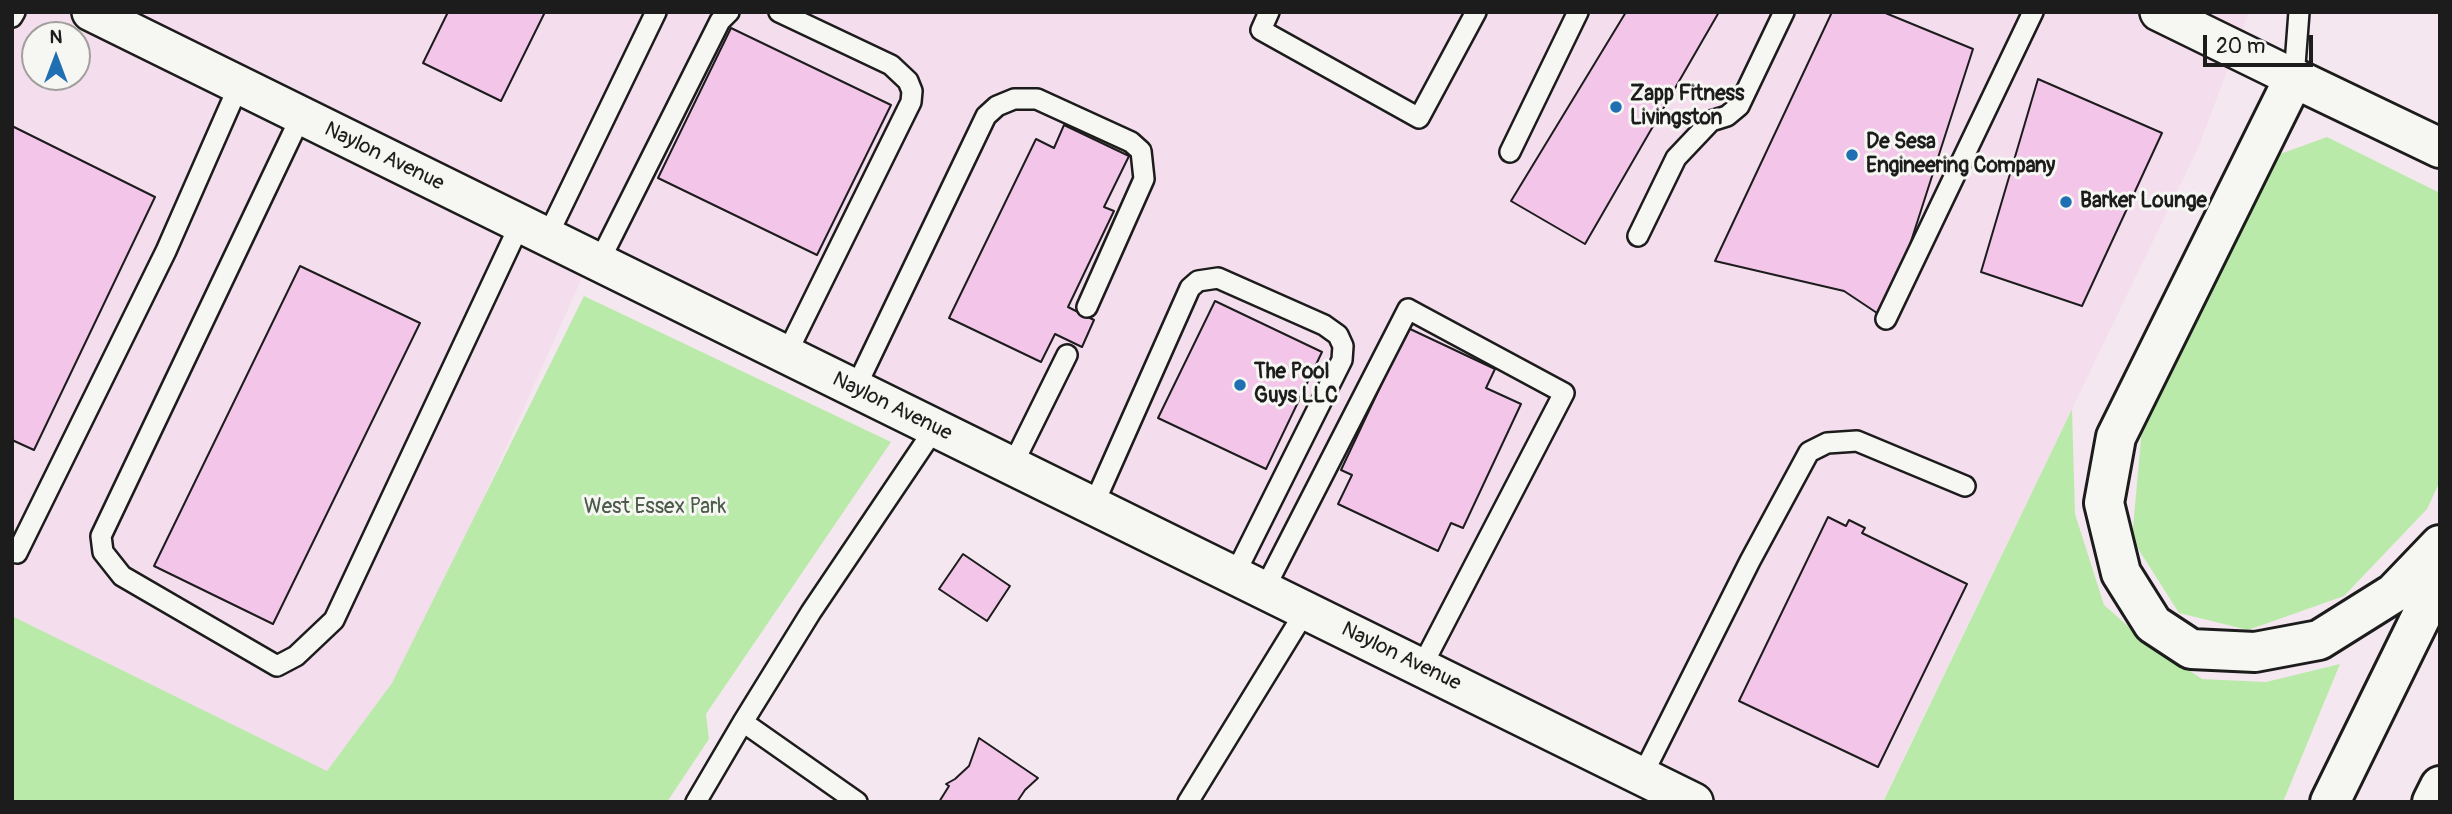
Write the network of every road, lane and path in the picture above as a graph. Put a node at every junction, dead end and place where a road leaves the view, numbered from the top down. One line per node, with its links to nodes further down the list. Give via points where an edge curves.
1 (15, 12): 13 (lane)
2 (656, 12): 19 (lane)
3 (729, 12): 21 (lane, via 720,21)
4 (779, 12): 24 (lane, via 891,65 912,91 911,102)
5 (1269, 12): 6 (lane, via 1261,30 1419,118)
6 (1476, 12)
7 (1578, 12): 18 (lane)
8 (1784, 12): 20 (lane, via 1739,106 1711,121 1676,158)
9 (2033, 12): 23 (lane)
10 (2159, 12): 14 (street)
11 (2299, 12): 14 (lane)
12 (92, 13): 15 (street, Naylon Avenue)
13 (12, 18)
14 (2294, 78): 17 (main road); 31 (main road, via 2116,437 2104,503 2121,573 2153,624 2190,649 2255,652 2319,640 2394,593)
15 (239, 85): 16 (street, Naylon Avenue); 32 (lane, via 166,251 18,553)
16 (301, 116): 19 (street, Naylon Avenue); 19 (lane, via 101,536 103,552 122,576 277,666 296,656 334,620)
17 (2440, 148)
18 (1510, 152)
19 (534, 230): 21 (street, Naylon Avenue)
20 (1638, 236)
21 (599, 262): 24 (street, Naylon Avenue)
22 (1087, 307): 26 (lane, via 1144,178 1142,150 1037,99 1014,99 986,117)
23 (1886, 319)
24 (786, 355): 26 (street, Naylon Avenue)
25 (1067, 355): 28 (lane)
26 (855, 389): 27 (street, Naylon Avenue)
27 (935, 428): 28 (street, Naylon Avenue); 37 (lane)
28 (1012, 466): 30 (street, Naylon Avenue)
29 (1965, 486): 39 (lane, via 1857,441 1827,443 1809,452 1750,561)
30 (1093, 506): 34 (street, Naylon Avenue); 34 (lane, via 1190,288 1198,281 1218,278 1324,325 1338,335 1342,360)
31 (2440, 545)
32 (12, 550)
33 (2440, 579): 44 (main road)
34 (1249, 583): 35 (street, Naylon Avenue); 36 (lane, via 1408,309 1564,393)
35 (1306, 610): 36 (street, Naylon Avenue); 42 (lane)
36 (1421, 668): 39 (street, Naylon Avenue)
37 (743, 722): 40 (lane); 41 (lane)
38 (2440, 786): 45 (main road)
39 (1651, 788): 43 (street, Naylon Avenue)
40 (696, 802)
41 (857, 802)
42 (1188, 802)
43 (1694, 802)
44 (2330, 802)
45 (2432, 802)

